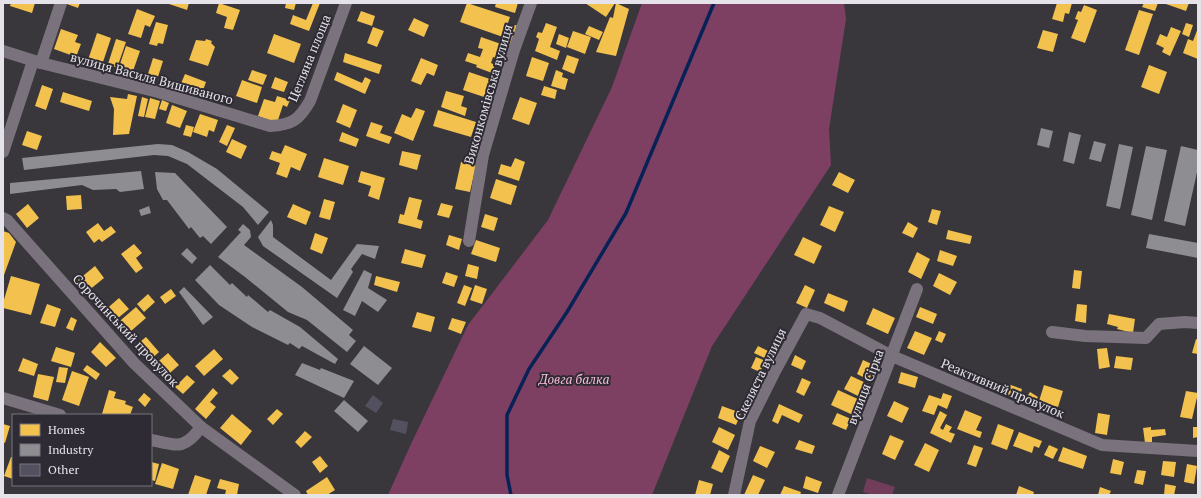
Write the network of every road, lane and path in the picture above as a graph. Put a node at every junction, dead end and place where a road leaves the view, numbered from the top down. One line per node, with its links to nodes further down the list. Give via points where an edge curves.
1 (61, 3): 5 (street)
2 (346, 3): 6 (street, Цегляна площа, via 310,101)
3 (530, 3): 9 (street, Виконкомівська вулиця, via 483,155)
4 (3, 51): 5 (street, вулиця Василя Вишиваного)
5 (37, 62): 6 (street, вулиця Василя Вишиваного, via 158,92 270,126 283,126); 7 (street)
6 (294, 121)
7 (3, 152)
8 (3, 218): 17 (street, Сорочинський провулок, via 134,363)
9 (469, 241)
10 (917, 289): 14 (street, вулиця Сірка)
11 (806, 314): 14 (street, Реактивний провулок, via 820,318); 22 (street, Скеляста вулиця, via 750,421)
12 (1198, 323): 13 (street, via 1159,324 1146,338)
13 (1052, 332)
14 (892, 356): 19 (street, Реактивний провулок, via 1102,445); 23 (street, вулиця Сірка)
15 (3, 398): 16 (street)
16 (57, 414)
17 (201, 427): 18 (street, via 186,443 174,445); 20 (street, Сорочинський провулок)
18 (152, 440)
19 (1198, 451)
20 (282, 491): 21 (street, Сорочинський провулок)
21 (295, 495)
22 (734, 495)
23 (838, 495)

